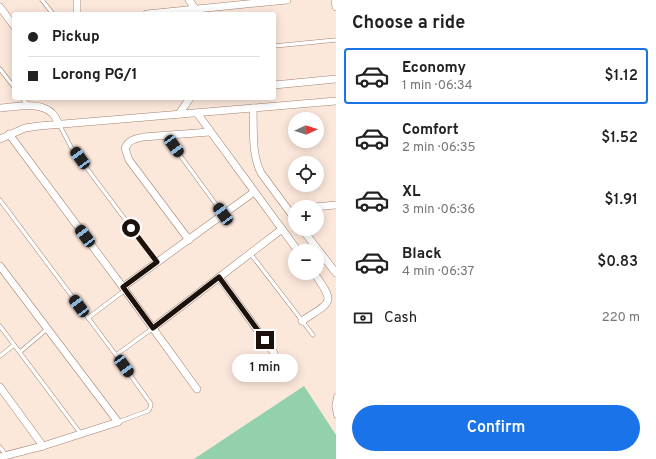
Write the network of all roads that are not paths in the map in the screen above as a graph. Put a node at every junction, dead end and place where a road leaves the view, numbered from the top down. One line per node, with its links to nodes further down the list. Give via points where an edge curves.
1 (42, 0): 10 (lane)
2 (77, 0): 11 (street)
3 (189, 0): 9 (street)
4 (287, 0): 6 (street)
5 (335, 0): 8 (street)
6 (255, 2): 9 (street)
7 (0, 7): 13 (street)
8 (336, 7)
9 (196, 10): 12 (street)
10 (51, 12)
11 (77, 12)
12 (172, 12)
13 (12, 22)
14 (336, 40): 15 (lane)
15 (276, 46)
16 (0, 68): 18 (lane)
17 (336, 79): 19 (street)
18 (12, 84)
19 (276, 85)
20 (24, 100): 23 (lane)
21 (189, 100): 27 (street)
22 (336, 101): 25 (street)
23 (28, 106): 24 (street); 28 (street, via 41,107 52,113)
24 (0, 108)
25 (253, 108): 26 (street); 35 (street, via 254,151 257,164 261,173)
26 (197, 113): 27 (street); 29 (street)
27 (179, 114): 28 (street)
28 (59, 124): 30 (street, via 25,128); 44 (lane, via 71,147)
29 (210, 132): 31 (street); 33 (street)
30 (9, 134): 32 (street); 49 (street)
31 (166, 135): 38 (lane); 41 (street, via 132,139 127,143 125,153)
32 (0, 139)
33 (254, 192): 38 (street); 39 (street)
34 (0, 200): 50 (lane)
35 (288, 205)
36 (336, 205): 37 (street)
37 (324, 206)
38 (223, 214): 41 (street)
39 (282, 229): 42 (street); 43 (street)
40 (307, 236): 46 (street)
41 (189, 240): 44 (street)
42 (293, 244)
43 (250, 253): 47 (street); 51 (lane)
44 (157, 262): 49 (street)
45 (0, 266): 54 (street)
46 (336, 273)
47 (219, 277): 53 (street); 58 (street)
48 (319, 280): 51 (street, via 329,294 328,303)
49 (124, 288): 50 (lane); 53 (street)
50 (88, 318): 59 (lane)
51 (302, 321): 55 (lane)
52 (0, 326): 56 (lane)
53 (153, 328): 59 (lane); 62 (street)
54 (48, 329): 57 (lane); 65 (street)
55 (313, 335)
56 (14, 345): 57 (lane); 60 (lane)
57 (20, 352): 66 (lane)
58 (274, 353)
59 (116, 355): 65 (lane, via 151,404 148,411)
60 (0, 356)
61 (0, 386): 67 (street)
62 (197, 389)
63 (336, 396): 64 (lane)
64 (336, 416)
65 (118, 422): 66 (street)
66 (81, 434): 67 (street)
67 (43, 446): 69 (street)
68 (0, 447): 69 (lane)
69 (3, 456)

